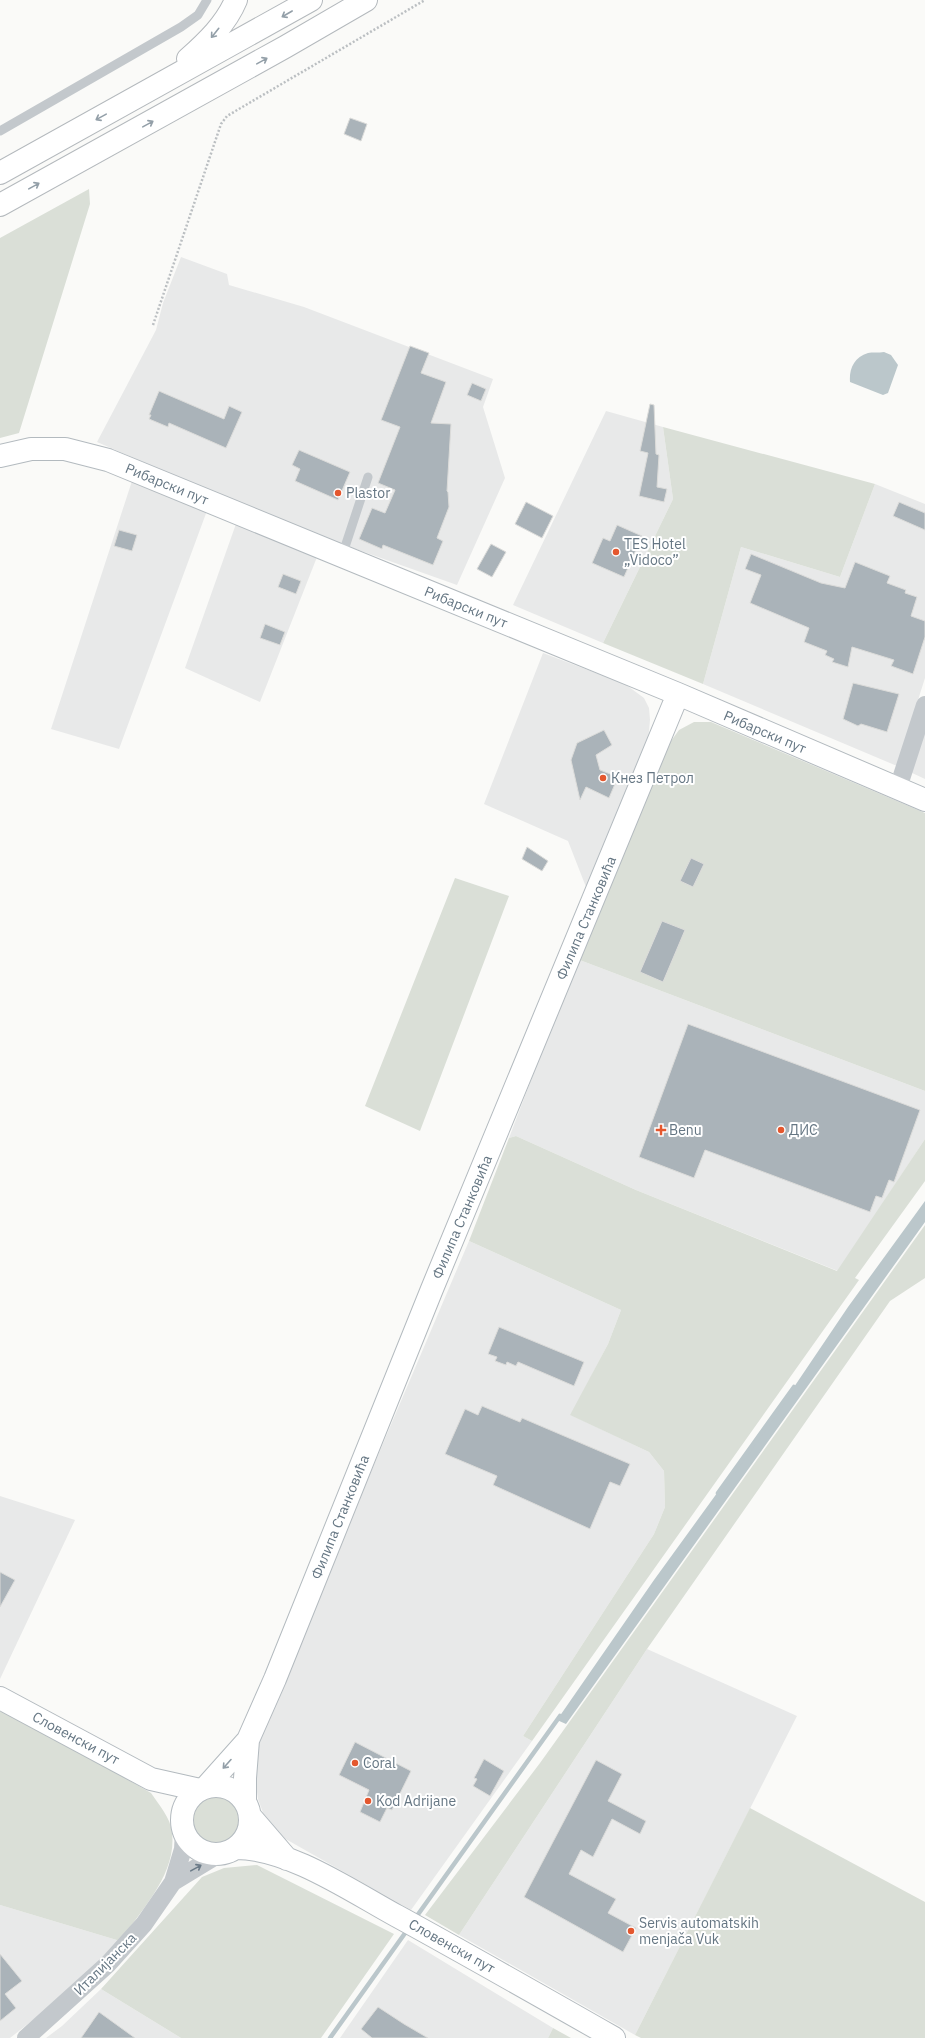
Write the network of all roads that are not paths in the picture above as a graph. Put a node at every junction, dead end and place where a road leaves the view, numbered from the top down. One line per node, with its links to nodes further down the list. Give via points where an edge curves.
1 (207, 0): 6 (lane, via 198,15 180,27)
2 (236, 0): 5 (main road, one-way to 5, via 210,40)
3 (310, 0): 5 (main road, one-way to 5)
4 (366, 0): 8 (main road, one-way to 4)
5 (160, 84): 7 (main road, one-way to 7)
6 (0, 130)
7 (0, 173)
8 (0, 205)
9 (0, 456): 11 (main road, Рибарски пут, via 32,450 65,449 108,460)
10 (368, 477): 11 (lane)
11 (342, 556): 12 (main road, Рибарски пут)
12 (678, 694): 14 (main road, Рибарски пут); 17 (main road, Филипа Станковића)
13 (925, 705): 14 (street)
14 (898, 788): 15 (main road, Рибарски пут)
15 (925, 800)
16 (0, 1698): 18 (main road, Словенски пут)
17 (248, 1740): 19 (main road, Филипа Станковића, one-way to 19); 20 (main road, Филипа Станковића, via 245,1778)
18 (152, 1779): 19 (main road, Словенски пут); 21 (main road, Словенски пут, via 168,1799)
19 (203, 1788): 20 (main road, via 228,1788 241,1796); 21 (main road, via 194,1793 185,1804)
20 (248, 1809): 22 (main road, via 249,1831 246,1837); 23 (main road, Словенски пут)
21 (183, 1829): 22 (main road, via 187,1839 198,1850 205,1853); 24 (street, Италијанска, via 183,1849)
22 (228, 1851): 23 (main road, Словенски пут, via 254,1849); 24 (street, Италијанска, one-way to 22)
23 (287, 1859): 26 (main road, Словенски пут, via 344,1886)
24 (173, 1882): 25 (street, Италијанска, via 144,1924 124,1947)
25 (26, 2038)
26 (614, 2038)

